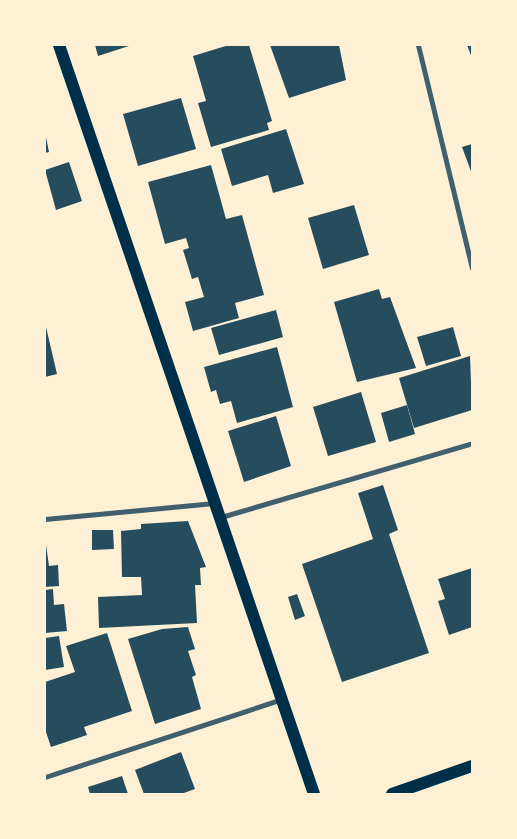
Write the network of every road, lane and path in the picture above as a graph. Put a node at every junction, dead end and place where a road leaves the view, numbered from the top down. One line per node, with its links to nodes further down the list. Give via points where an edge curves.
1 (59, 45): 5 (main road)
2 (418, 45): 3 (street)
3 (472, 268)
4 (472, 443): 6 (street)
5 (214, 503): 6 (main road); 7 (street)
6 (221, 517): 8 (main road)
7 (45, 519)
8 (279, 700): 10 (street); 11 (main road)
9 (472, 766): 12 (main road)
10 (45, 777)
11 (314, 794)
12 (392, 794)

